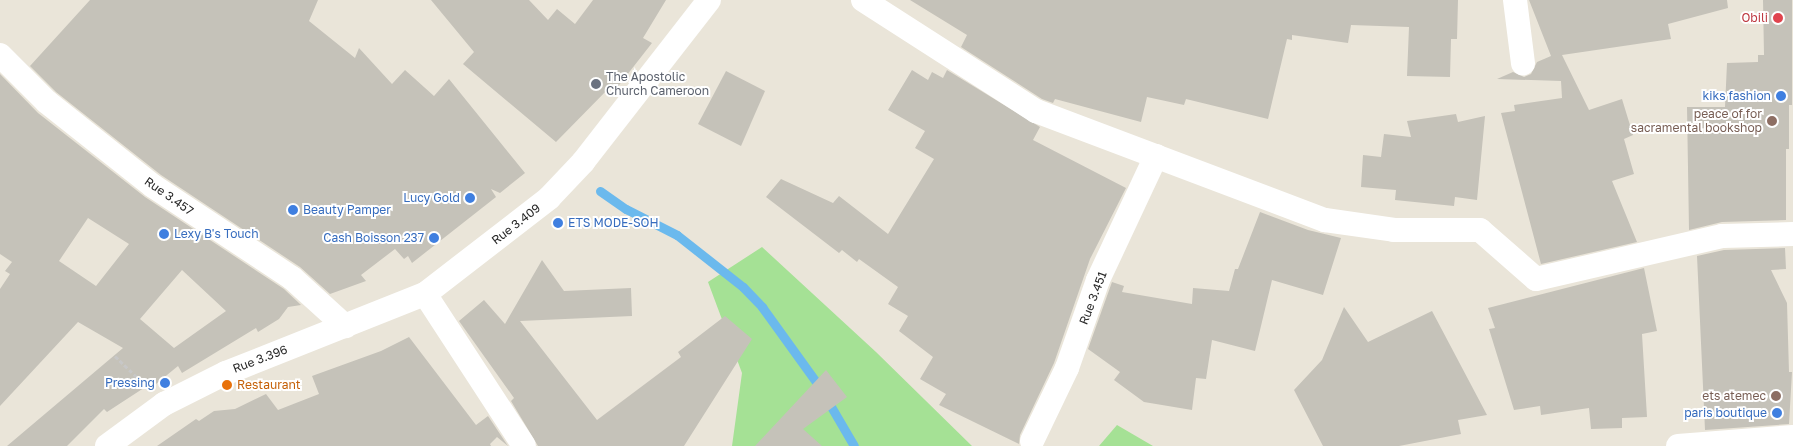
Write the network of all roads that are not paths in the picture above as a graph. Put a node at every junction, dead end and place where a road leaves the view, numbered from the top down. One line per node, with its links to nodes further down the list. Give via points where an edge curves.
1 (709, 0): 8 (street, Rue 3.409, via 583,162 549,198)
2 (863, 0): 6 (street, via 1017,101)
3 (1515, 0): 5 (street)
4 (0, 55): 9 (street, Rue 3.457, via 47,102 145,180 292,278)
5 (1523, 63)
6 (1156, 156): 7 (street, via 1325,220 1394,230 1480,230 1536,280 1722,236); 11 (street, Rue 3.451, via 1098,280 1067,368)
7 (1793, 234)
8 (424, 294): 9 (street, Rue 3.396); 13 (street)
9 (346, 326): 12 (street, Rue 3.396, via 226,372 164,404)
10 (1793, 437): 14 (street)
11 (1032, 441)
12 (106, 446)
13 (524, 446)
14 (1678, 446)

